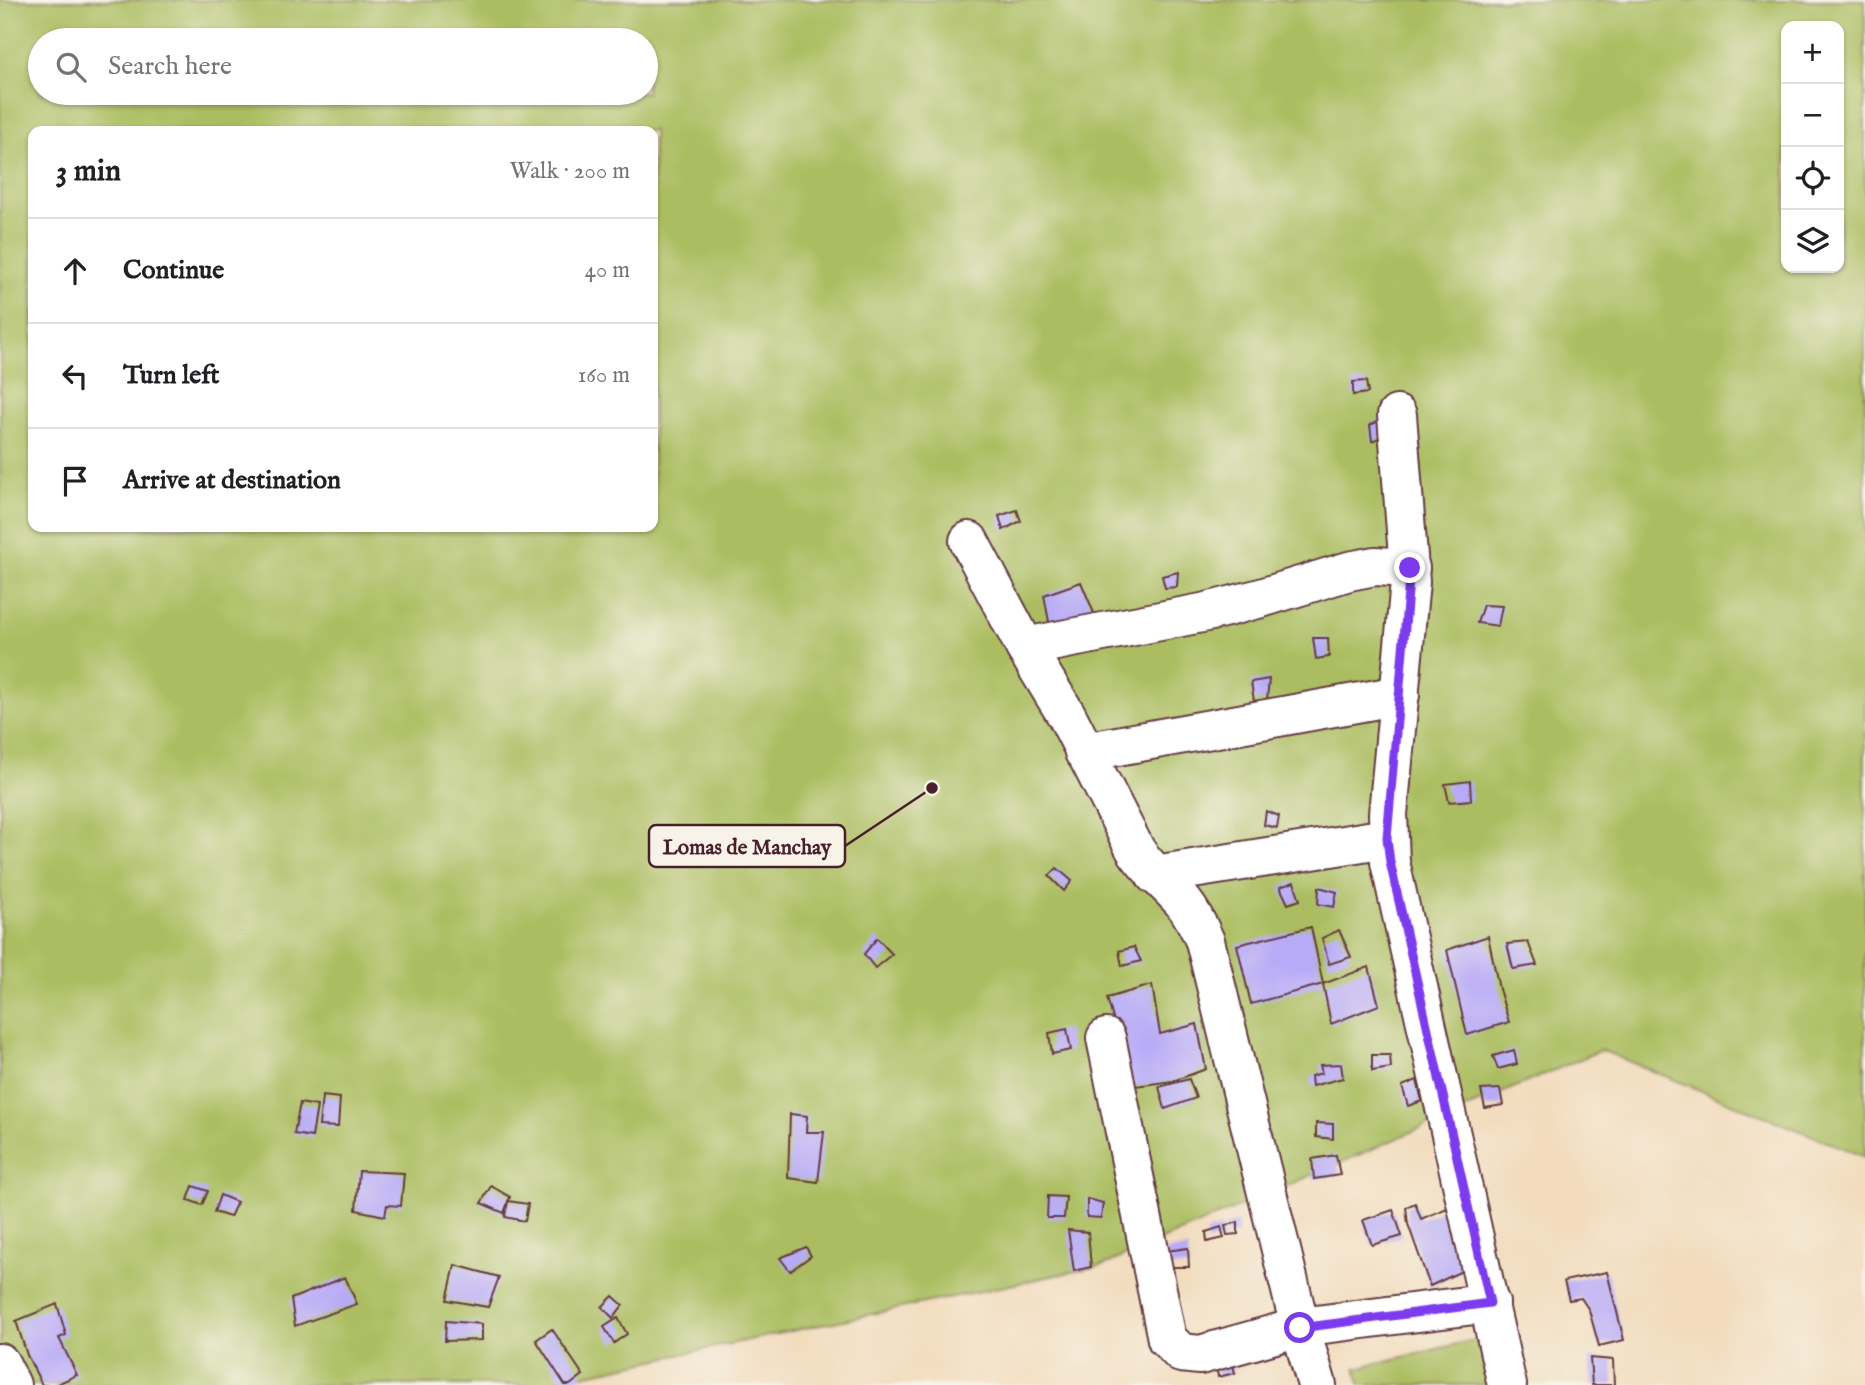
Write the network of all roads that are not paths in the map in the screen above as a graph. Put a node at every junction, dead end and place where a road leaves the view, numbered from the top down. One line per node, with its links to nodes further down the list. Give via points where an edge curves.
1 (1397, 415): 3 (street)
2 (969, 541): 4 (street)
3 (1410, 568): 4 (street, via 1375,566 1207,612); 5 (street)
4 (1025, 647): 6 (street)
5 (1400, 695): 6 (street); 7 (street)
6 (1084, 752): 8 (street, via 1135,849)
7 (1387, 838): 8 (street); 10 (street)
8 (1156, 875): 11 (street, via 1195,918 1205,941)
9 (1106, 1038): 11 (street, via 1167,1339 1181,1353 1200,1354)
10 (1490, 1303): 11 (street); 15 (street)
11 (1300, 1328): 14 (street)
12 (0, 1363): 13 (street)
13 (11, 1385)
14 (1317, 1385)
15 (1507, 1385)

